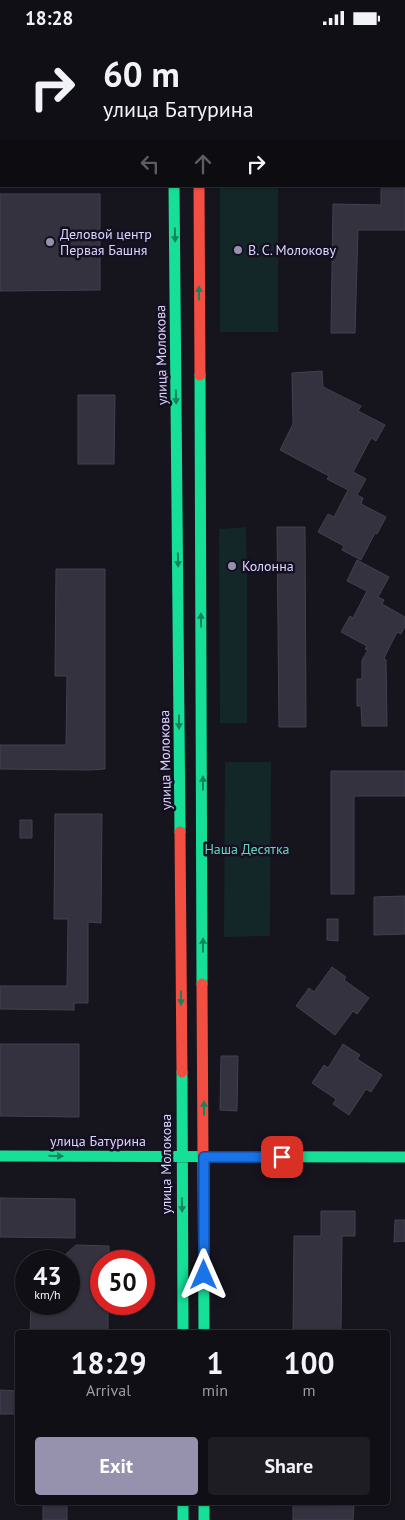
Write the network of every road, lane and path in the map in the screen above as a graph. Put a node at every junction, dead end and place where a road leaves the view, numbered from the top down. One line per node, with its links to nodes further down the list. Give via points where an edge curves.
1 (174, 187): 4 (main road, улица Молокова, one-way to 4)
2 (199, 187): 5 (main road, one-way to 2)
3 (0, 1156): 4 (main road, улица Батурина, one-way to 4)
4 (181, 1156): 5 (main road, улица Батурина); 7 (main road, улица Молокова, one-way to 7)
5 (204, 1157): 6 (main road, улица Батурина); 8 (main road)
6 (405, 1157)
7 (183, 1330)
8 (204, 1330)
9 (183, 1505): 11 (main road)
10 (204, 1505): 12 (main road)
11 (183, 1520)
12 (204, 1520)

